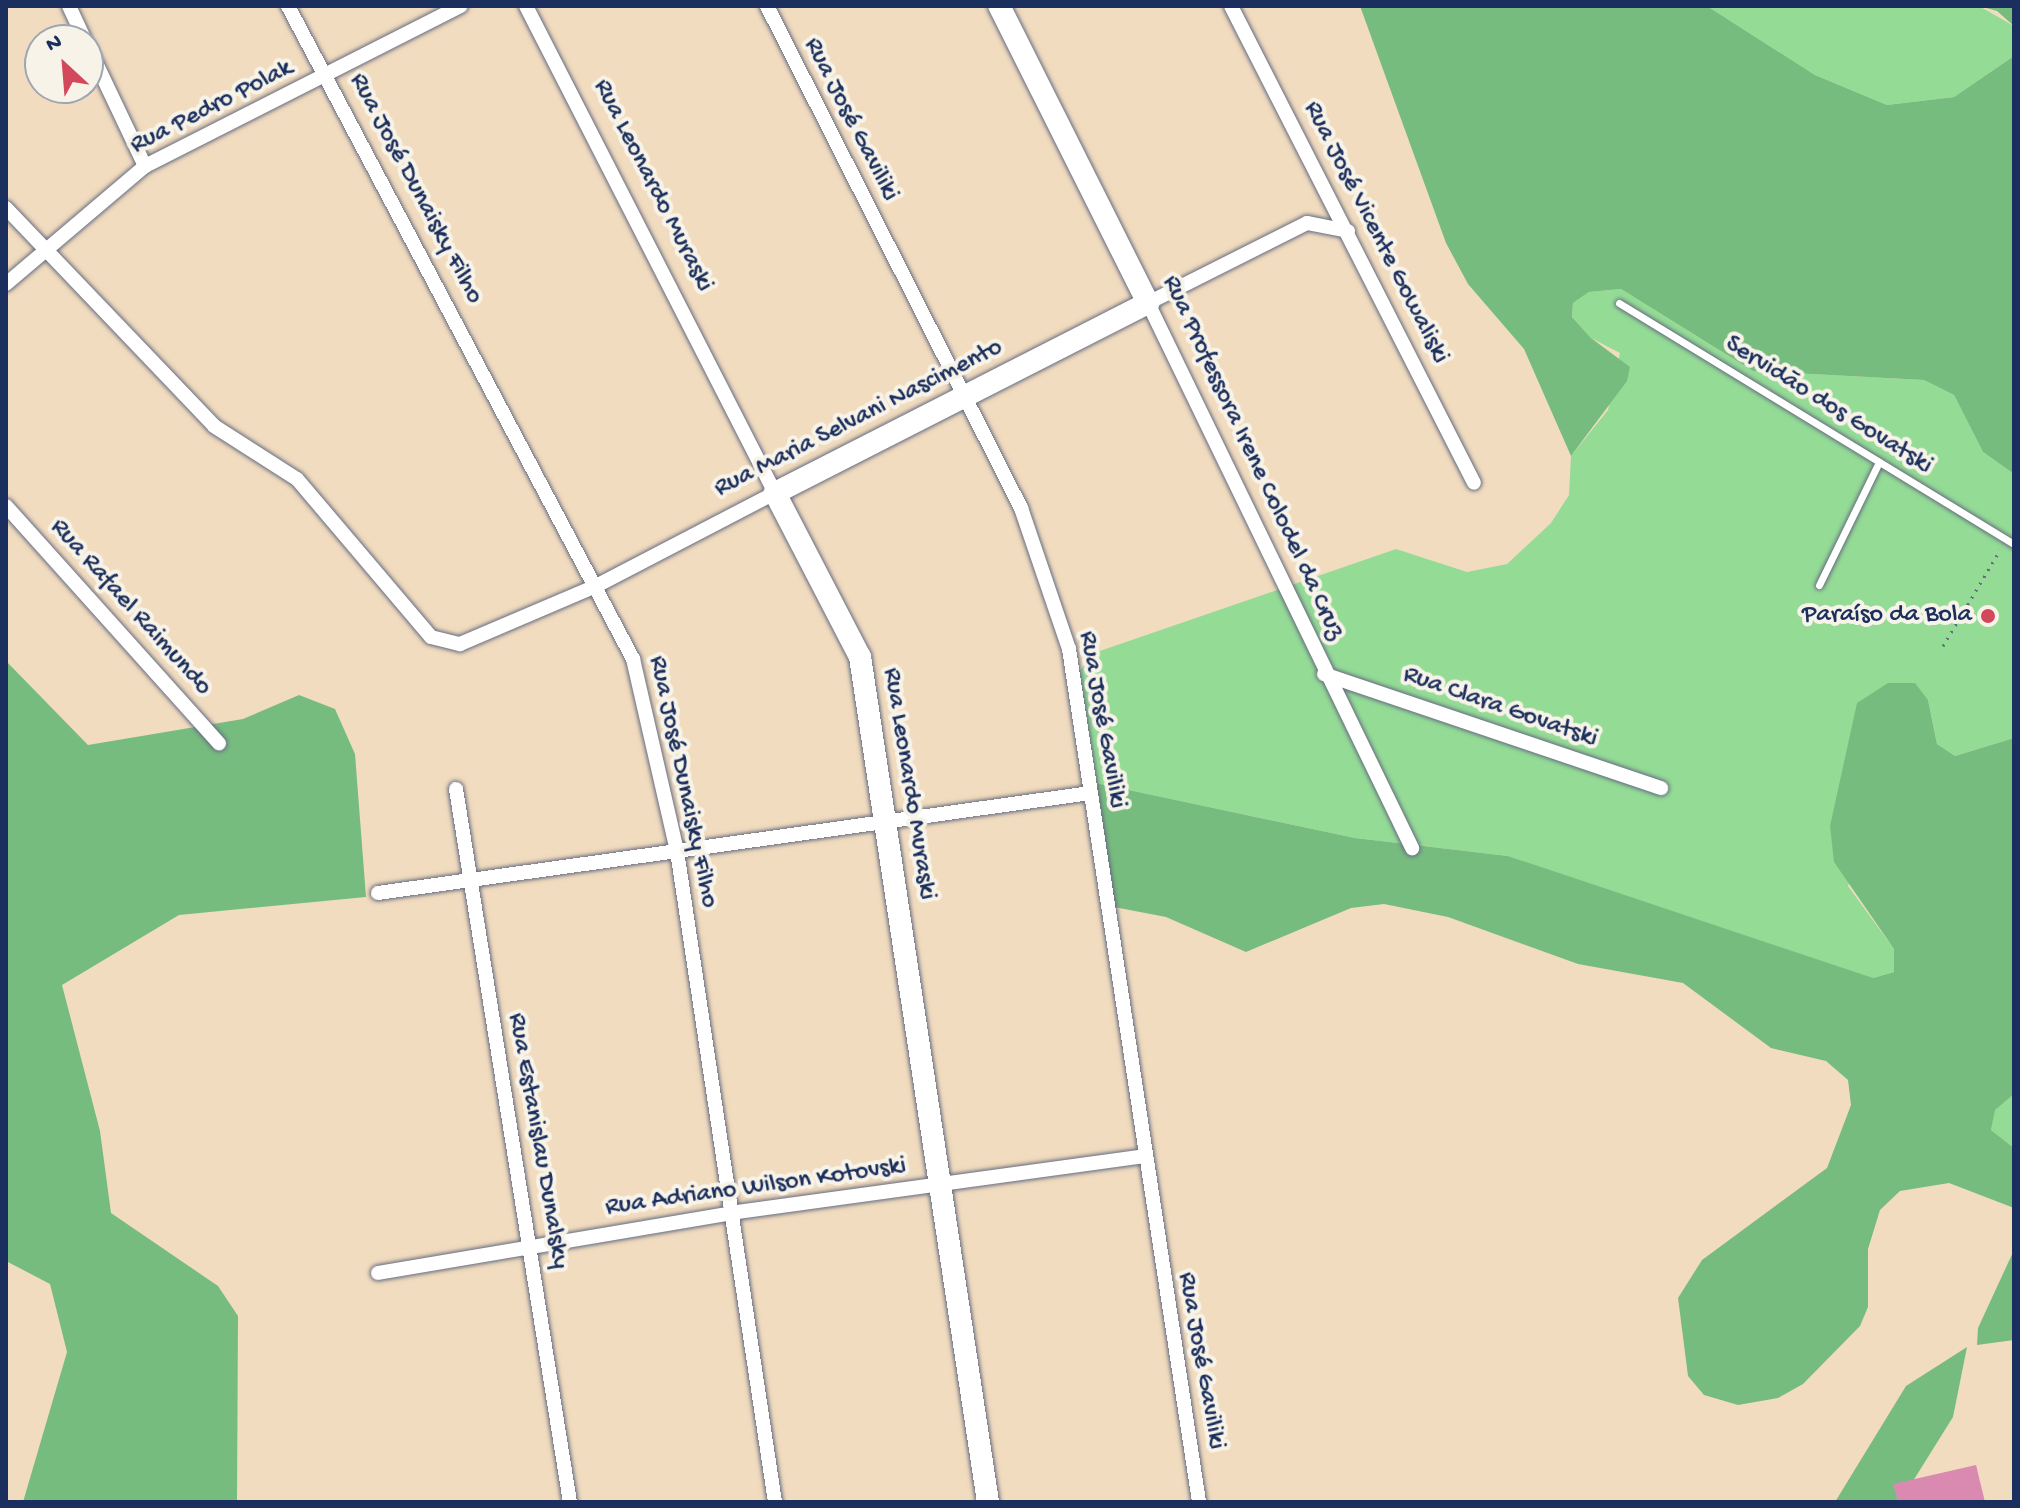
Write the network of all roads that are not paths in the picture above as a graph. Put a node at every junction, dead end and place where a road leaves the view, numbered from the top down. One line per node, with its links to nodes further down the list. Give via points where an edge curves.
1 (288, 6): 7 (street, Rua José Dunaisky Filho)
2 (461, 6): 7 (street, Rua Pedro Polak)
3 (526, 6): 19 (street, Rua Leonardo Muraski)
4 (767, 6): 16 (street, Rua José Gaviliki)
5 (999, 6): 14 (street, Rua Professora Irene Colodel da Cruz)
6 (1231, 6): 11 (street, Rua José Vicente Gowaliski)
7 (328, 76): 9 (street, Rua Pedro Polak); 22 (street, Rua José Dunaisky Filho)
8 (104, 80): 9 (street)
9 (145, 166): 12 (street, Rua Pedro Polak)
10 (6, 208): 12 (street, Rua Maria Selvani Nascimento)
11 (1348, 231): 14 (street, Rua Maria Selvani Nascimento, via 1307,223); 18 (street, Rua José Vicente Gowaliski)
12 (44, 246): 13 (street, Rua Pedro Polak); 22 (street, Rua Maria Selvani Nascimento, via 214,426 297,479 431,637 460,644)
13 (6, 284)
14 (1148, 303): 16 (street, Rua Maria Selvani Nascimento); 24 (street, Rua Professora Irene Colodel da Cruz)
15 (1619, 303): 17 (lane, Servidão dos Govatski)
16 (962, 397): 19 (street, Rua Maria Selvani Nascimento); 28 (street, Rua José Gaviliki, via 1021,508 1069,649)
17 (1879, 462): 21 (lane, Servidão dos Govatski); 23 (lane)
18 (1474, 483)
19 (775, 493): 22 (street, Rua Maria Selvani Nascimento); 29 (street, Rua Leonardo Muraski, via 860,657)
20 (6, 506): 25 (street, Rua Rafael Raimundo)
21 (2010, 542)
22 (598, 585): 31 (street, Rua José Dunaisky Filho, via 633,659)
23 (1819, 585)
24 (1324, 674): 26 (street, Rua Clara Govatski); 30 (street, Rua Professora Irene Colodel da Cruz)
25 (219, 743)
26 (1661, 788)
27 (456, 789): 32 (street, Rua Estanislau Dunalsky)
28 (1090, 793): 29 (street); 34 (street, Rua José Gaviliki)
29 (887, 823): 31 (street); 35 (street, Rua Leonardo Muraski)
30 (1412, 848)
31 (677, 851): 32 (street); 36 (street, Rua José Dunaisky Filho)
32 (467, 877): 33 (street); 37 (street, Rua Estanislau Dunalsky)
33 (378, 893)
34 (1141, 1157): 35 (street, Rua Adriano Wilson Kotovski); 42 (street, Rua José Gaviliki)
35 (940, 1187): 36 (street, Rua Adriano Wilson Kotovski); 41 (street, Rua Leonardo Muraski)
36 (737, 1212): 37 (street, Rua Adriano Wilson Kotovski); 40 (street, Rua José Dunaisky Filho)
37 (531, 1244): 38 (street, Rua Adriano Wilson Kotovski); 39 (street, Rua Estanislau Dunalsky)
38 (378, 1273)
39 (570, 1502)
40 (775, 1502)
41 (988, 1502)
42 (1199, 1502)

